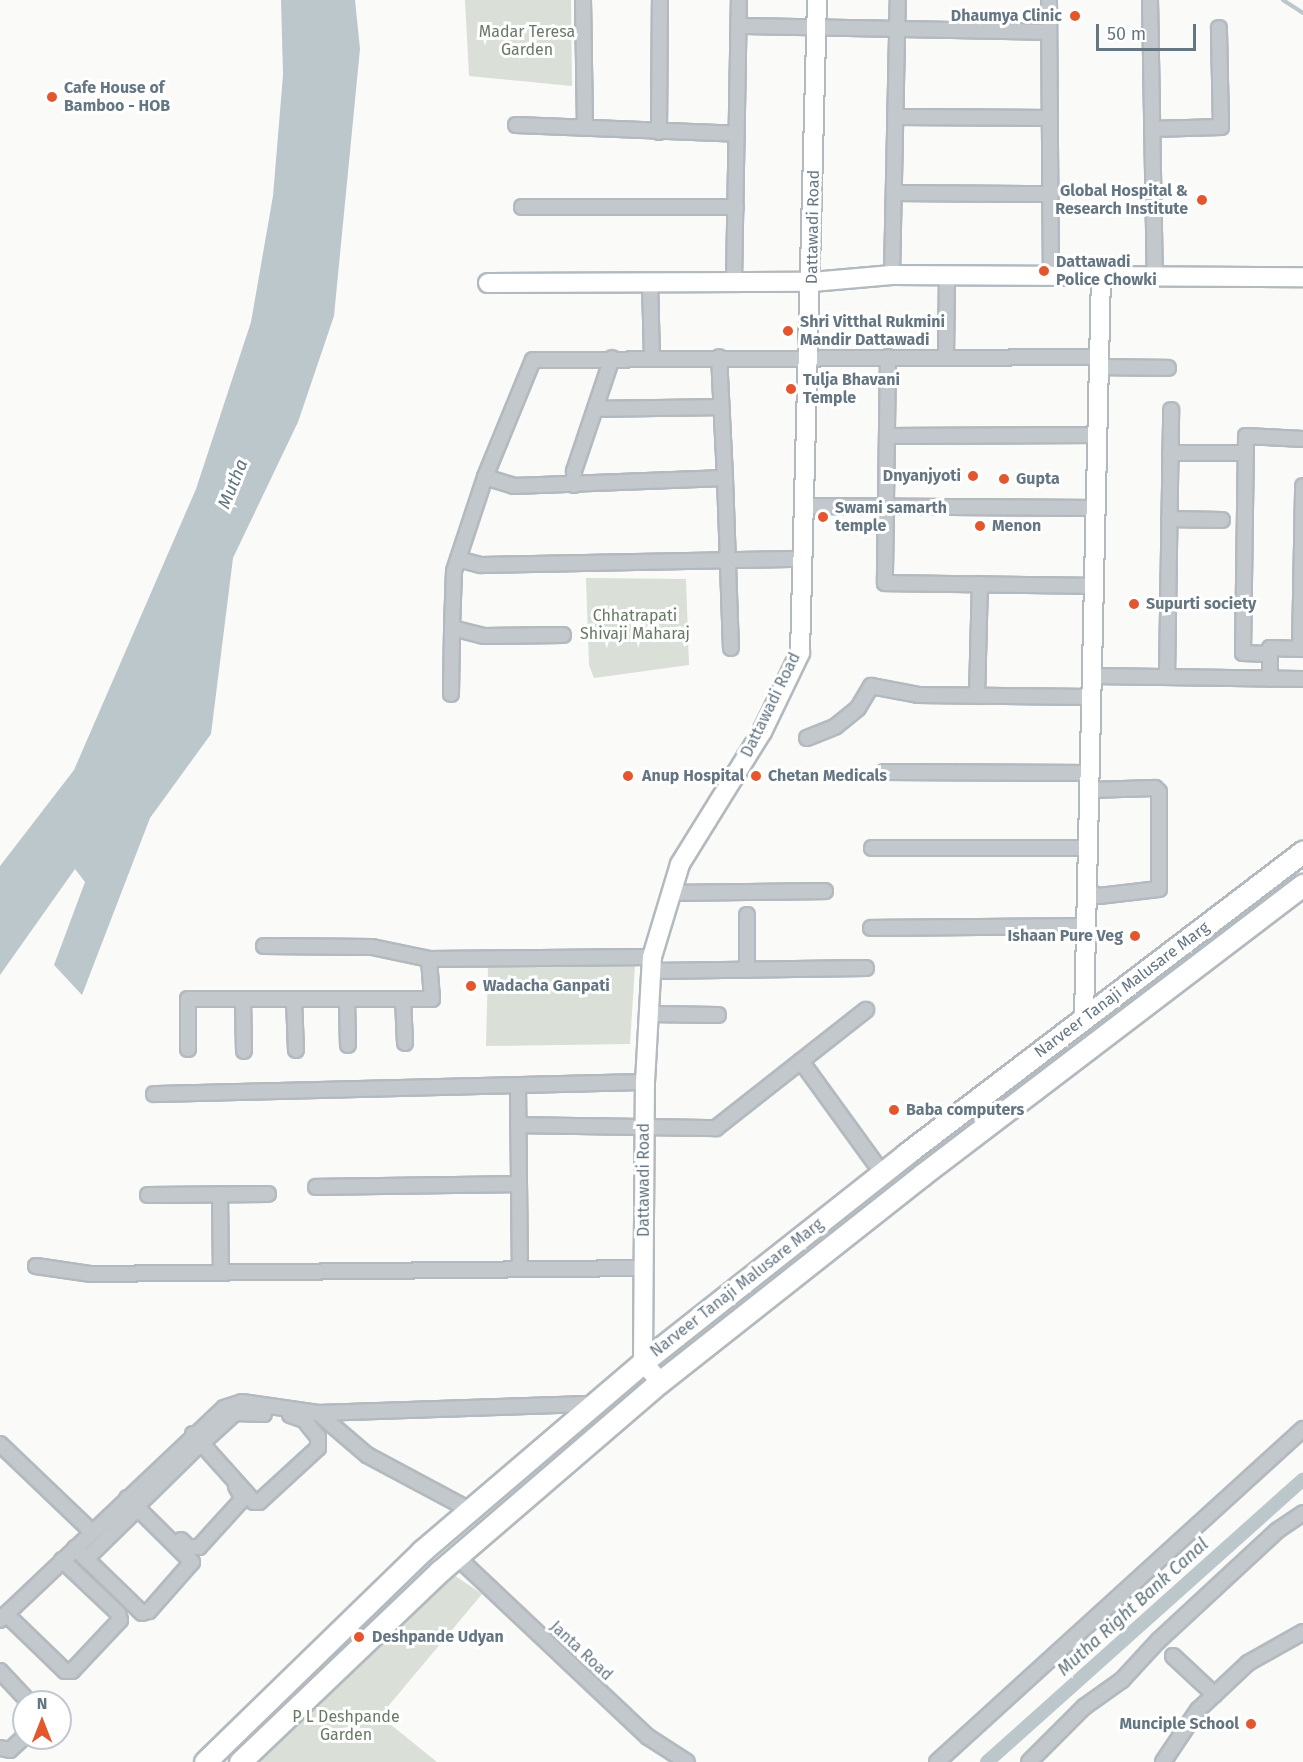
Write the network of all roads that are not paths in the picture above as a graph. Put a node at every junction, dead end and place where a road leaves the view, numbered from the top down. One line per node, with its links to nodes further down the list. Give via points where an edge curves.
1 (583, 0): 16 (street)
2 (660, 0): 18 (street)
3 (739, 0): 8 (street)
4 (817, 0): 9 (street, Dattawadi Road)
5 (898, 0): 11 (street)
6 (1049, 0): 12 (street)
7 (1150, 0): 17 (street)
8 (738, 26): 9 (street); 19 (street)
9 (817, 28): 11 (street); 32 (street, Dattawadi Road)
10 (1219, 28): 17 (street, via 1221,128)
11 (897, 29): 12 (street); 13 (street)
12 (1050, 32): 14 (street)
13 (896, 117): 14 (street); 20 (street)
14 (1050, 118): 21 (street)
15 (516, 124): 16 (street)
16 (585, 128): 18 (street)
17 (1152, 129): 28 (street)
18 (659, 132): 19 (street)
19 (737, 134): 23 (street)
20 (894, 194): 21 (street); 24 (street)
21 (1051, 194): 26 (street)
22 (522, 207): 23 (street)
23 (736, 207): 31 (street)
24 (892, 275): 25 (street); 32 (street)
25 (946, 275): 26 (street); 38 (street)
26 (1051, 275): 27 (street)
27 (1101, 275): 28 (street); 40 (street)
28 (1155, 276): 29 (street)
29 (1303, 278)
30 (650, 282): 31 (street); 33 (street); 35 (street)
31 (735, 282): 32 (street)
32 (812, 282): 34 (street, Dattawadi Road)
33 (488, 283)
34 (810, 356): 36 (street); 37 (street); 54 (street, Dattawadi Road)
35 (652, 357): 36 (street); 39 (street)
36 (719, 357): 42 (street)
37 (888, 357): 38 (street); 46 (street)
38 (946, 357): 40 (street)
39 (612, 358): 43 (street); 50 (street, via 533,360)
40 (1099, 362): 41 (street); 45 (street)
41 (1168, 368)
42 (719, 407): 43 (street); 51 (street)
43 (595, 409): 52 (street, via 574,471)
44 (1171, 410): 48 (street)
45 (1097, 435): 46 (street); 56 (street)
46 (887, 436): 55 (street)
47 (1303, 440): 67 (street, via 1246,436 1243,653)
48 (1170, 453): 49 (street); 57 (street)
49 (1239, 453)
50 (485, 477): 52 (street, via 514,486); 59 (street)
51 (725, 478): 52 (street); 61 (street)
52 (574, 485)
53 (1303, 486): 67 (street, via 1300,649 1270,648)
54 (805, 506): 55 (street); 60 (street, Dattawadi Road)
55 (886, 508): 56 (street); 62 (street, via 885,583)
56 (1096, 508): 63 (street)
57 (1169, 519): 58 (street); 69 (street)
58 (1222, 520)
59 (458, 559): 61 (street, via 481,565); 64 (street)
60 (803, 559): 61 (street); 84 (street, Dattawadi Road, via 800,653 762,732 680,864)
61 (730, 560): 66 (street)
62 (980, 584): 63 (street); 73 (street)
63 (1094, 586): 68 (street)
64 (452, 628): 65 (street, via 484,636); 72 (street)
65 (563, 635)
66 (731, 648)
67 (1270, 654): 70 (street)
68 (1092, 676): 69 (street); 74 (street)
69 (1167, 677): 70 (street)
70 (1270, 679): 71 (street)
71 (1301, 679)
72 (451, 694)
73 (977, 696): 74 (street); 75 (street, via 918,694 871,686 851,714 836,726)
74 (1091, 697): 77 (street)
75 (807, 738)
76 (884, 772): 77 (street)
77 (1090, 782): 79 (street); 83 (street, via 1155,788 1160,792 1160,889 1099,896)
78 (872, 848): 79 (street)
79 (1088, 848): 83 (street)
80 (1303, 852): 100 (main road, Narveer Tanaji Malusare Marg)
81 (1303, 885): 123 (main road, Narveer Tanaji Malusare Marg, via 931,1168)
82 (825, 891): 84 (street)
83 (1087, 891): 86 (street)
84 (670, 893): 90 (street, Dattawadi Road)
85 (747, 915): 92 (street)
86 (1086, 926): 87 (street); 100 (street)
87 (871, 928)
88 (264, 946): 89 (street, via 372,947)
89 (429, 959): 90 (street); 96 (street, via 432,999)
90 (651, 964): 92 (street); 98 (street, Dattawadi Road)
91 (866, 968): 92 (street)
92 (747, 970)
93 (243, 999): 94 (street); 103 (street, via 188,999); 105 (street)
94 (294, 999): 95 (street); 104 (street)
95 (347, 999): 96 (street); 102 (street)
96 (403, 999): 101 (street)
97 (866, 1010): 106 (street)
98 (649, 1014): 99 (street); 107 (street, Dattawadi Road)
99 (718, 1015)
100 (1084, 1018): 112 (main road, Narveer Tanaji Malusare Marg)
101 (405, 1043)
102 (348, 1045)
103 (188, 1049)
104 (296, 1050)
105 (244, 1051)
106 (801, 1061): 111 (street, via 716,1128); 112 (street)
107 (645, 1082): 108 (street); 111 (street, Dattawadi Road)
108 (518, 1085): 109 (street); 110 (street)
109 (154, 1094)
110 (518, 1125): 111 (street); 113 (street)
111 (644, 1130): 119 (street, Dattawadi Road)
112 (882, 1173): 122 (main road, Narveer Tanaji Malusare Marg)
113 (519, 1184): 114 (street); 120 (street)
114 (316, 1187)
115 (220, 1194): 116 (street); 117 (street); 121 (street)
116 (268, 1194)
117 (148, 1195)
118 (36, 1266): 121 (street, via 91,1274)
119 (644, 1268): 120 (street); 122 (street, Dattawadi Road)
120 (520, 1269): 121 (street)
121 (221, 1272)
122 (643, 1362): 123 (street); 124 (main road, Narveer Tanaji Malusare Marg)
123 (660, 1382): 134 (main road, Narveer Tanaji Malusare Marg)
124 (597, 1404): 125 (street); 130 (main road, Narveer Tanaji Malusare Marg)
125 (318, 1413): 127 (street, via 242,1402 224,1408); 130 (street, via 367,1455)
126 (1303, 1429): 149 (street)
127 (196, 1440): 127 (street, via 254,1502 259,1502 319,1443 301,1418 243,1412 227,1417); 129 (street); 129 (street, via 242,1497 199,1547 188,1547)
128 (0, 1444): 132 (street)
129 (135, 1500): 132 (street); 135 (street); 135 (street, via 192,1562 149,1611 142,1613)
130 (472, 1511): 146 (main road, Narveer Tanaji Malusare Marg, via 422,1551)
131 (1303, 1513): 150 (street, via 1278,1530 1158,1641 1122,1680 1084,1707)
132 (92, 1532): 133 (street)
133 (75, 1548): 135 (street); 136 (street)
134 (457, 1557): 147 (main road, Narveer Tanaji Malusare Marg); 148 (street, Janta Road, via 648,1737)
135 (86, 1559)
136 (62, 1560): 137 (street); 137 (street, via 118,1613 120,1620 72,1671 64,1671)
137 (3, 1617): 141 (street)
138 (1303, 1632): 145 (street, via 1248,1663)
139 (1173, 1656): 145 (street)
140 (0, 1671): 143 (street)
141 (63, 1678)
142 (0, 1683): 144 (street)
143 (18, 1690)
144 (12, 1694)
145 (1215, 1695): 151 (street, via 1198,1710)
146 (205, 1762)
147 (240, 1762)
148 (687, 1762)
149 (937, 1762)
150 (1029, 1762)
151 (1162, 1762)

